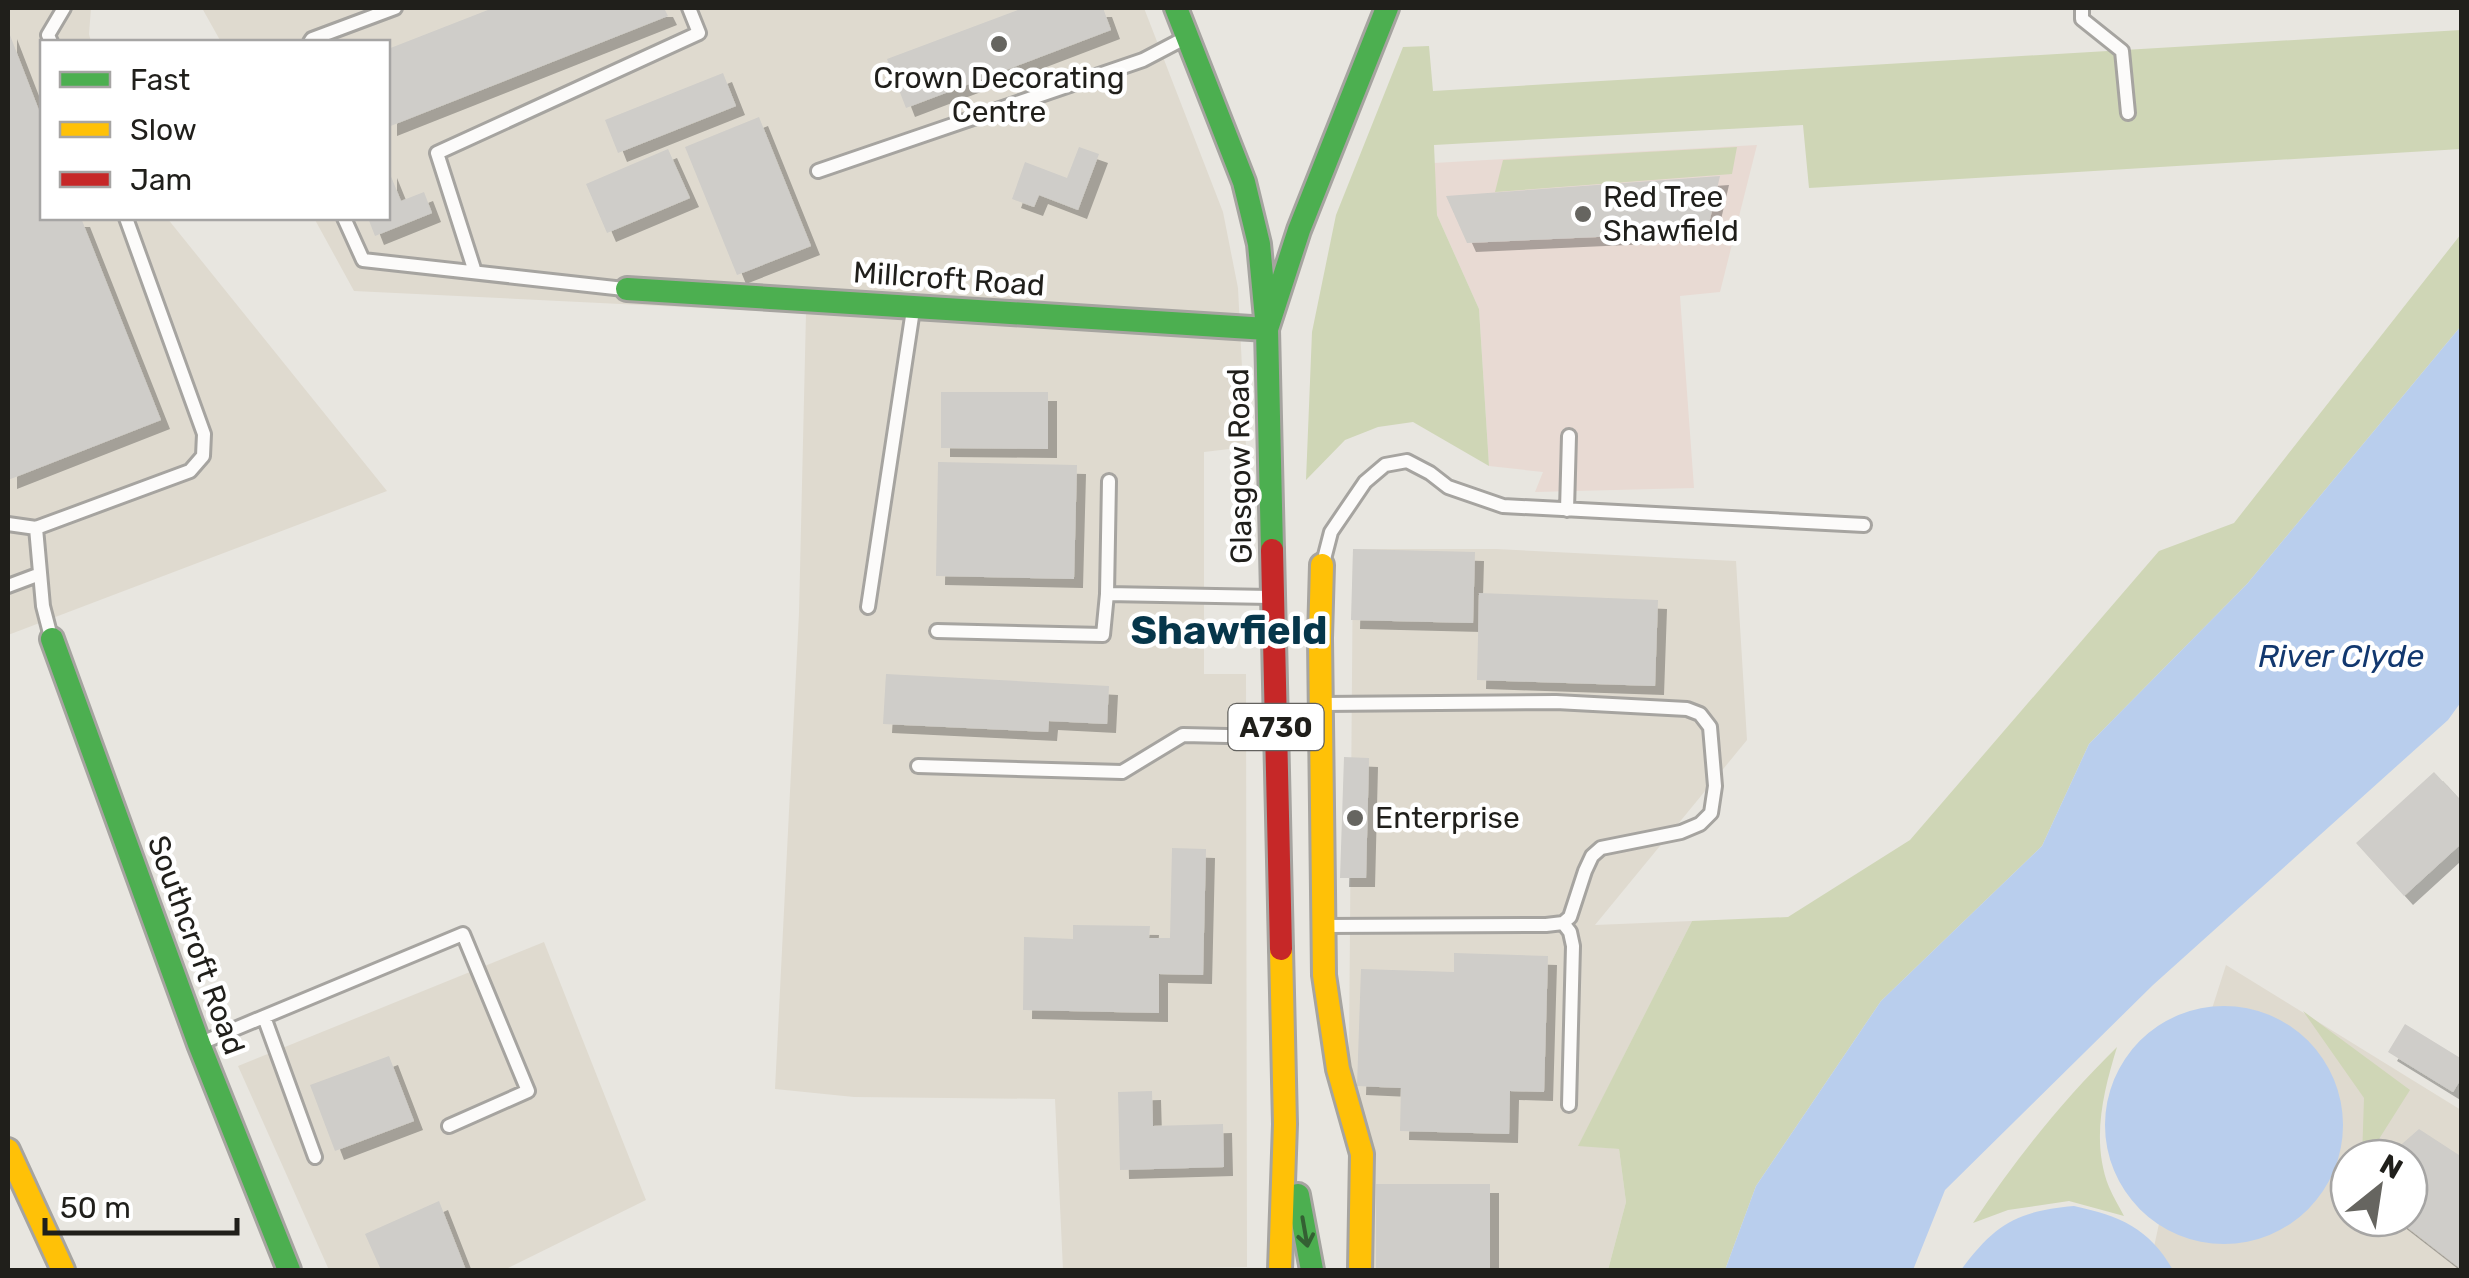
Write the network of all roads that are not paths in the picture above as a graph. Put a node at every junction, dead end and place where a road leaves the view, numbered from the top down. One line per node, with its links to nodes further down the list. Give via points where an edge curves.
1 (64, 8): 8 (lane)
2 (395, 8): 9 (lane)
3 (689, 8): 14 (lane, via 699,33 437,153)
4 (1176, 8): 7 (main road, A730)
5 (1387, 8): 17 (main road, Glasgow Road, via 1298,230)
6 (2082, 8): 10 (lane, via 2082,20 2122,51)
7 (1188, 37): 11 (lane, via 1143,60); 17 (main road, A730, via 1244,182 1259,244)
8 (50, 40)
9 (311, 40)
10 (2128, 114)
11 (818, 172)
12 (127, 220): 23 (lane, via 204,434 203,456 190,471)
13 (345, 220): 14 (lane, via 362,260)
14 (475, 272): 15 (lane)
15 (626, 290): 16 (main road, Millcroft Road)
16 (913, 307): 17 (main road, Millcroft Road); 29 (lane)
17 (1267, 329): 28 (main road, Glasgow Road / A730)
18 (1569, 436): 20 (lane)
19 (1109, 480): 27 (lane)
20 (1566, 510): 22 (lane); 24 (lane, via 1503,506 1448,487 1407,460 1384,465 1331,532)
21 (8, 524): 23 (lane)
22 (1864, 525)
23 (36, 528): 25 (lane)
24 (1322, 566): 32 (main road)
25 (40, 574): 26 (lane); 31 (lane)
26 (8, 586)
27 (1107, 594): 28 (lane); 30 (lane, via 1103,635)
28 (1273, 596): 33 (main road, Glasgow Road / A730)
29 (868, 607)
30 (938, 631)
31 (52, 639): 38 (main road, Southcroft Road)
32 (1321, 704): 35 (lane, via 1556,702 1700,714 1710,727 1711,813 1681,832 1601,848); 36 (main road)
33 (1276, 737): 34 (lane, via 1183,734 1122,772); 40 (main road, Glasgow Road / A730)
34 (918, 766)
35 (1563, 923): 36 (lane); 39 (lane, via 1573,946)
36 (1324, 926): 48 (main road, via 1338,1069 1362,1154)
37 (264, 1017): 38 (lane); 41 (lane, via 463,934 528,1091); 43 (lane)
38 (199, 1044): 45 (main road, Southcroft Road)
39 (1570, 1105)
40 (1285, 1124): 46 (main road, Glasgow Road / A730); 47 (main road, Glasgow Road / A730, one-way to 47)
41 (449, 1126)
42 (8, 1150): 44 (main road)
43 (315, 1157)
44 (63, 1270)
45 (288, 1270)
46 (1280, 1270)
47 (1312, 1270)
48 (1360, 1270)

